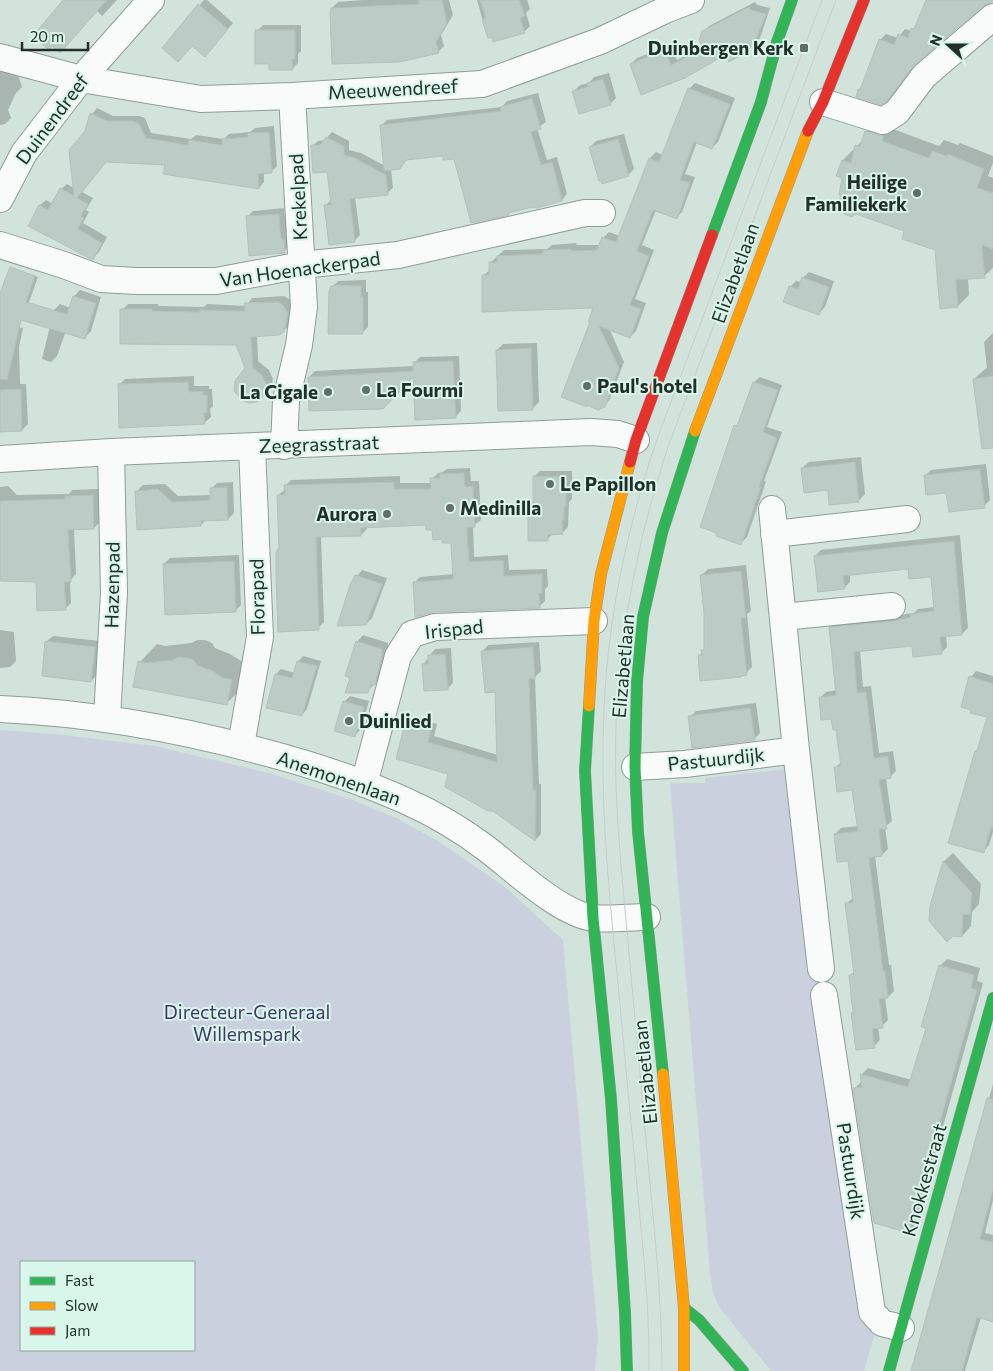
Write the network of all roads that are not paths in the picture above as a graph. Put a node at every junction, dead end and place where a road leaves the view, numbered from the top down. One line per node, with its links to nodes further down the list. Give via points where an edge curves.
1 (151, 0): 7 (street, Duinendreef)
2 (690, 0): 8 (street, Meeuwendreef, via 600,41 482,84)
3 (792, 0): 14 (main road, Elizabetlaan, via 761,102)
4 (864, 0): 9 (main road, Elizabetlaan)
5 (993, 17): 9 (street, via 924,76 897,112 883,121)
6 (0, 56): 7 (street, Meeuwendreef)
7 (81, 79): 8 (street, Meeuwendreef, via 201,99); 10 (street, Duinendreef, via 24,153)
8 (292, 96): 13 (street, Krekelpad)
9 (824, 102): 29 (main road, Elizabetlaan, via 807,132 743,302 687,453 662,533 643,617)
10 (0, 199)
11 (602, 213): 13 (street, Van Hoenackerpad, via 585,213 398,255)
12 (0, 245): 13 (street, Van Hoenackerpad, via 101,279 216,282)
13 (302, 265): 15 (street, Krekelpad, via 304,307 286,400)
14 (636, 440): 15 (street, Zeegrasstraat, via 618,434 591,432); 24 (main road, Elizabetlaan, via 614,515)
15 (284, 446): 16 (street, Zeegrasstraat)
16 (252, 447): 17 (street, Zeegrasstraat); 27 (street, Florapad, via 260,637)
17 (111, 452): 18 (street, Zeegrasstraat); 26 (street, Hazenpad, via 114,594)
18 (0, 459)
19 (772, 509): 21 (street)
20 (907, 519): 21 (street)
21 (774, 534): 23 (street)
22 (892, 606): 23 (street)
23 (783, 617): 28 (street)
24 (594, 621): 30 (street, Irispad, via 435,627 412,634 398,656); 32 (main road, Elizabetlaan, via 585,771)
25 (0, 709): 26 (street, Anemonenlaan)
26 (107, 718): 27 (street, Anemonenlaan)
27 (241, 746): 30 (street, Anemonenlaan)
28 (796, 750): 29 (street, Pastuurdijk); 33 (street)
29 (634, 767): 31 (main road, Elizabetlaan)
30 (364, 784): 32 (street, Anemonenlaan, via 447,821 568,909)
31 (647, 917): 32 (street, Anemonenlaan); 36 (main road, Elizabetlaan)
32 (593, 918): 38 (main road, Elizabetlaan, via 611,1099)
33 (821, 969)
34 (824, 995): 37 (street, Pastuurdijk, via 872,1312 882,1323)
35 (993, 998): 37 (main road, Knokkestraat)
36 (684, 1308): 39 (main road, Elizabetlaan); 40 (main road, via 699,1320)
37 (902, 1328): 41 (main road, Knokkestraat)
38 (626, 1371)
39 (684, 1371)
40 (744, 1371)
41 (889, 1371)

